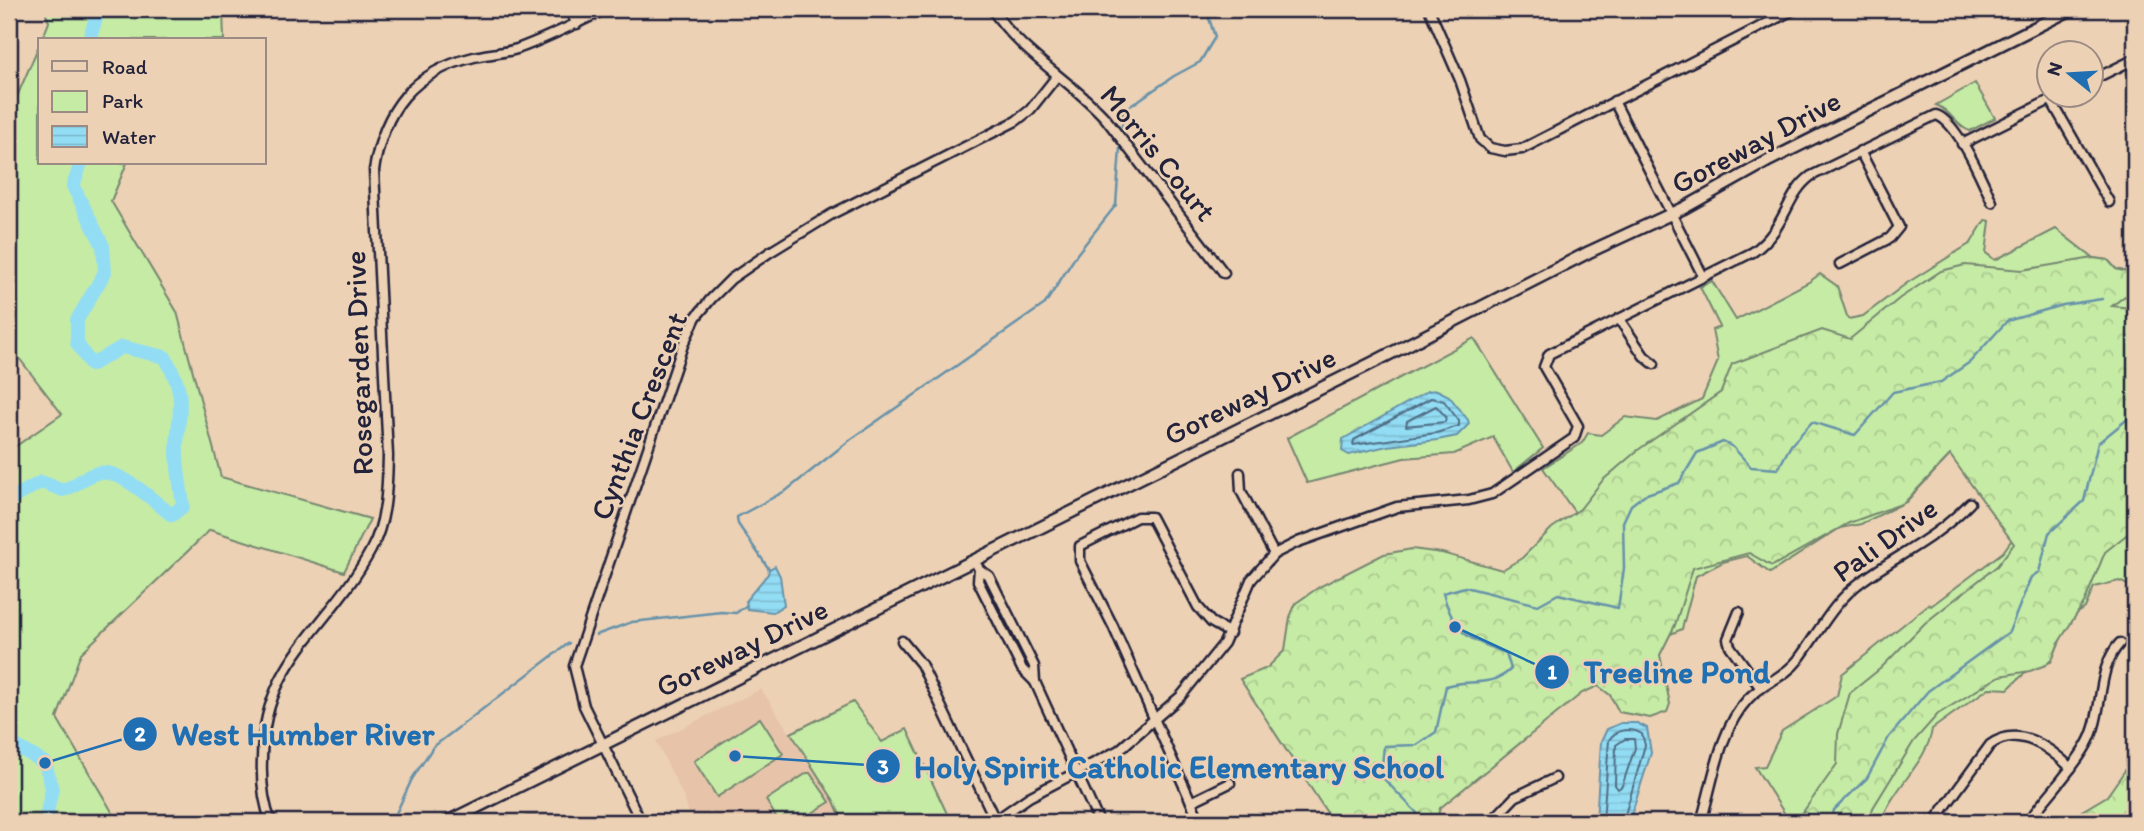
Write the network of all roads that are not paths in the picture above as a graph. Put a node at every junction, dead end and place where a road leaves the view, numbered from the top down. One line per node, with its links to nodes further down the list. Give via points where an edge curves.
1 (569, 9): 7 (street)
2 (606, 9): 7 (street, Rosegarden Drive)
3 (992, 9): 10 (street, Morris Court, via 1004,28)
4 (1429, 9): 11 (street, via 1480,139 1490,148 1522,149)
5 (1795, 9): 11 (street)
6 (2072, 9): 18 (street, Goreway Drive)
7 (576, 24): 40 (street, Rosegarden Drive, via 515,49 435,70 406,94 382,130 374,170 387,501 371,550 289,659 274,691 262,736 264,804)
8 (2135, 59): 9 (street)
9 (2106, 73)
10 (1057, 76): 20 (street, Morris Court, via 1106,119); 34 (street, Cynthia Crescent, via 1016,121 832,215 770,252 731,279 696,317 574,666 577,689)
11 (1614, 101): 18 (street)
12 (2036, 107): 14 (street)
13 (2056, 108): 17 (street)
14 (1962, 144): 15 (street, via 1947,122 1936,115); 16 (street)
15 (1860, 151): 19 (street, via 1899,227 1890,238); 21 (street, via 1802,184 1784,220 1759,247)
16 (1992, 202)
17 (2109, 202)
18 (1671, 215): 21 (street); 27 (street, Goreway Drive, via 1589,251)
19 (1840, 264)
20 (1223, 272)
21 (1703, 276): 22 (street)
22 (1619, 318): 23 (street); 26 (street, via 1545,360 1548,375 1575,418 1578,432 1523,475 1480,498 1397,506)
23 (1654, 364)
24 (1240, 473): 26 (street, via 1241,491)
25 (1970, 503): 32 (street, Pali Drive, via 1927,542 1861,582 1830,612 1795,664)
26 (1274, 554): 29 (street, via 1251,580)
27 (977, 565): 34 (street, Goreway Drive); 36 (street, via 989,576 1034,666 1035,682)
28 (1739, 612): 32 (street, via 1728,639)
29 (1230, 633): 33 (street, via 1195,682); 33 (street, via 1198,607 1151,517 1138,517 1080,546 1080,561)
30 (902, 641): 45 (street, via 921,664)
31 (2120, 643): 35 (street, via 2106,665 2100,707 2088,743)
32 (1760, 687): 49 (street, Pali Drive, via 1730,726)
33 (1154, 720): 36 (street, via 1125,746); 39 (street)
34 (603, 744): 41 (street, Goreway Drive); 44 (street, Cynthia Crescent)
35 (2071, 768): 50 (street, via 2026,738 2002,736 1990,745); 51 (street)
36 (1076, 773): 45 (street, via 1029,797); 46 (street)
37 (1555, 778): 48 (street, via 1515,797)
38 (1230, 783): 39 (street)
39 (1191, 802): 47 (street)
40 (271, 822)
41 (447, 822)
42 (527, 822): 43 (street)
43 (536, 822)
44 (641, 822)
45 (995, 822)
46 (1099, 822)
47 (1200, 822)
48 (1492, 822)
49 (1701, 822)
50 (1934, 822)
51 (2028, 822)

